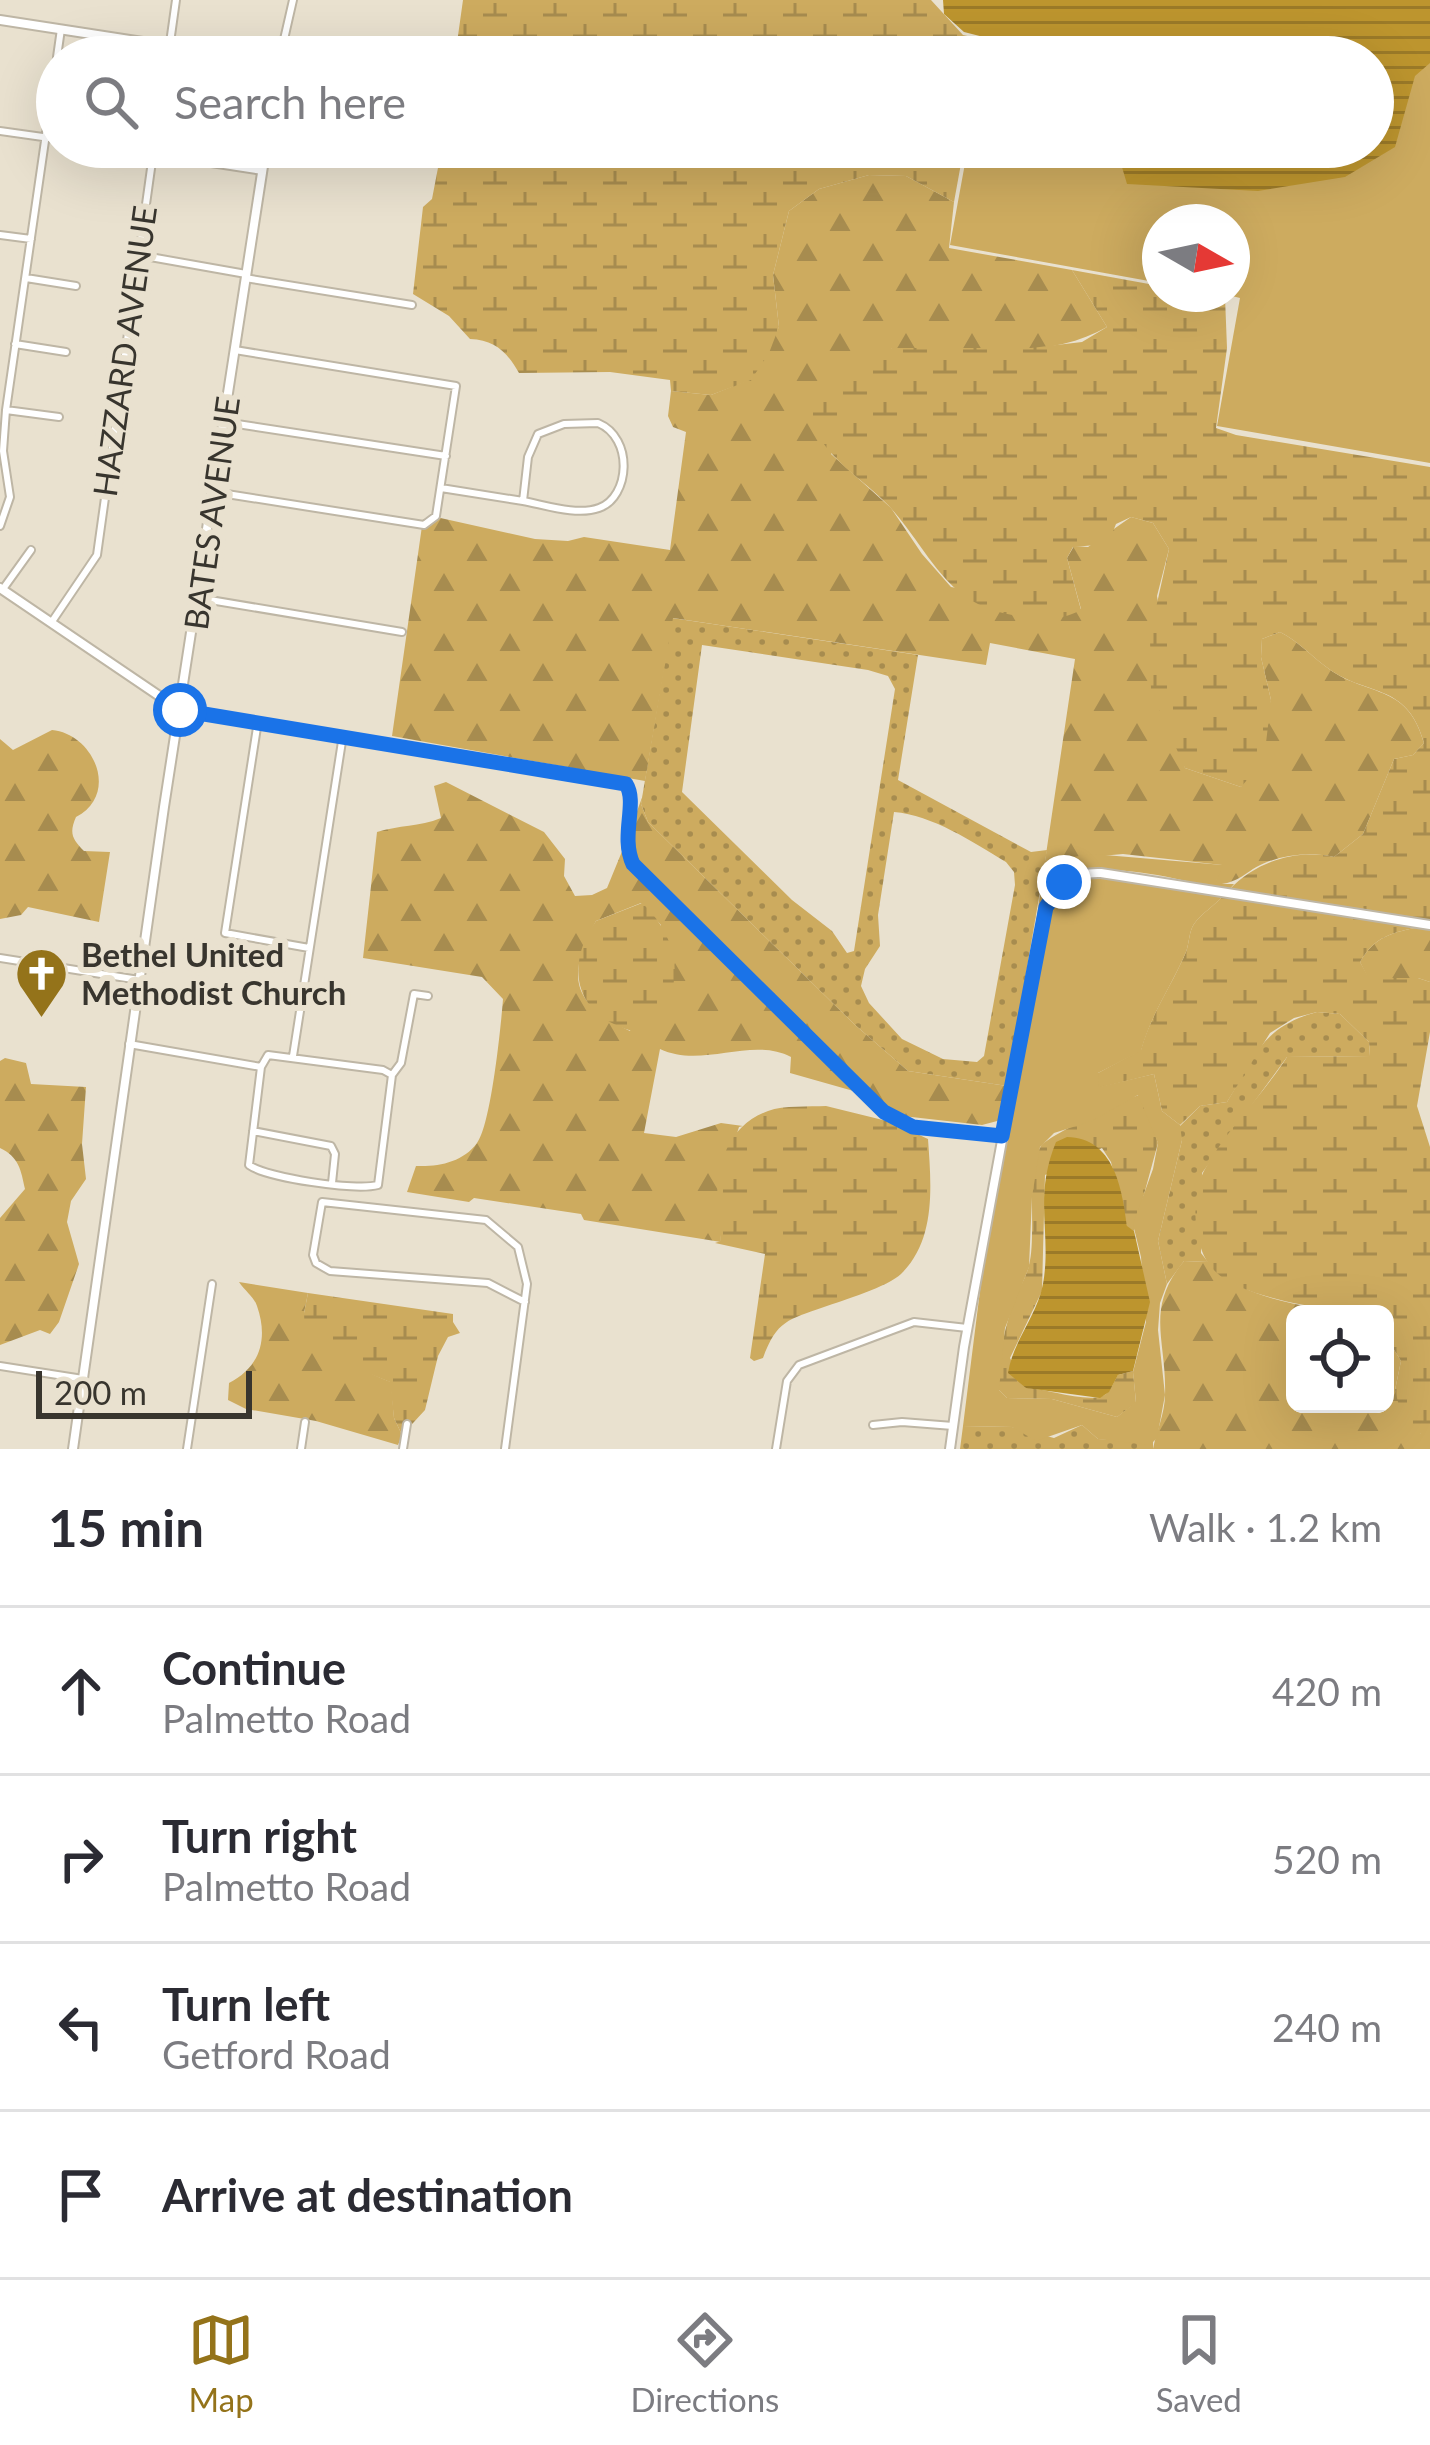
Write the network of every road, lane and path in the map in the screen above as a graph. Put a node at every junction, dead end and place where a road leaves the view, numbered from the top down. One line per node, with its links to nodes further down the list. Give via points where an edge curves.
1 (176, 0): 7 (street)
2 (293, 0): 8 (street)
3 (0, 20): 4 (street)
4 (61, 29): 5 (street); 6 (street)
5 (60, 36)
6 (106, 36)
7 (171, 36)
8 (285, 36)
9 (0, 130): 10 (street)
10 (36, 136)
11 (41, 168): 17 (street)
12 (152, 168): 18 (street, HAZZARD AVENUE)
13 (247, 168): 15 (street)
14 (263, 168): 15 (street, BATES AVENUE)
15 (263, 171): 19 (street, BATES AVENUE)
16 (0, 235): 17 (street)
17 (31, 239): 20 (street)
18 (139, 255): 19 (street); 38 (street, HAZZARD AVENUE, via 97,555)
19 (246, 276): 22 (street); 24 (street, BATES AVENUE)
20 (26, 278): 21 (street); 23 (street)
21 (76, 286)
22 (412, 305)
23 (15, 344): 25 (street); 26 (street)
24 (235, 350): 28 (street, BATES AVENUE); 29 (street, via 456,386)
25 (66, 352)
26 (6, 410): 27 (street); 30 (street)
27 (59, 417)
28 (224, 422): 29 (street); 32 (street, BATES AVENUE)
29 (446, 456): 31 (street)
30 (2, 460): 34 (street, via 10,497)
31 (441, 488): 32 (street, via 436,516 424,525); 33 (street)
32 (214, 492): 37 (street, BATES AVENUE)
33 (523, 501): 33 (street, via 581,511 607,504 622,472 618,435 592,422 542,431 532,444)
34 (0, 526)
35 (31, 550): 36 (street)
36 (1, 589): 38 (street)
37 (198, 598): 39 (street); 40 (street, BATES AVENUE)
38 (51, 623): 40 (street)
39 (402, 632)
40 (180, 710): 41 (street); 46 (street, BATES AVENUE)
41 (258, 721): 42 (street); 44 (street, via 225,933)
42 (343, 735): 44 (street); 53 (street, via 626,784 633,864 884,1112 913,1127)
43 (1430, 925): 53 (street, via 1077,875 1046,907)
44 (309, 948): 49 (street)
45 (0, 958): 46 (street)
46 (139, 980): 48 (street, BATES AVENUE)
47 (428, 996): 51 (street, via 414,994)
48 (129, 1044): 50 (street); 59 (street, BATES AVENUE)
49 (293, 1057): 50 (street, via 268,1055); 51 (street)
50 (261, 1066): 52 (street)
51 (392, 1075): 54 (street, via 380,1182)
52 (253, 1131): 54 (street, via 331,1146); 54 (street, via 249,1165)
53 (1002, 1136): 57 (street)
54 (332, 1184)
55 (212, 1284): 65 (street)
56 (525, 1302): 56 (street, via 488,1283 330,1271 313,1255 322,1202 486,1220 518,1247); 68 (street)
57 (968, 1328): 63 (street); 69 (street, via 914,1322 799,1365 787,1381)
58 (0, 1366): 59 (street)
59 (83, 1379): 64 (street, BATES AVENUE)
60 (304, 1422): 66 (street)
61 (407, 1424): 67 (street)
62 (873, 1425): 63 (street)
63 (953, 1426): 70 (street)
64 (73, 1449)
65 (187, 1449)
66 (301, 1449)
67 (403, 1449)
68 (505, 1449)
69 (776, 1449)
70 (950, 1449)

